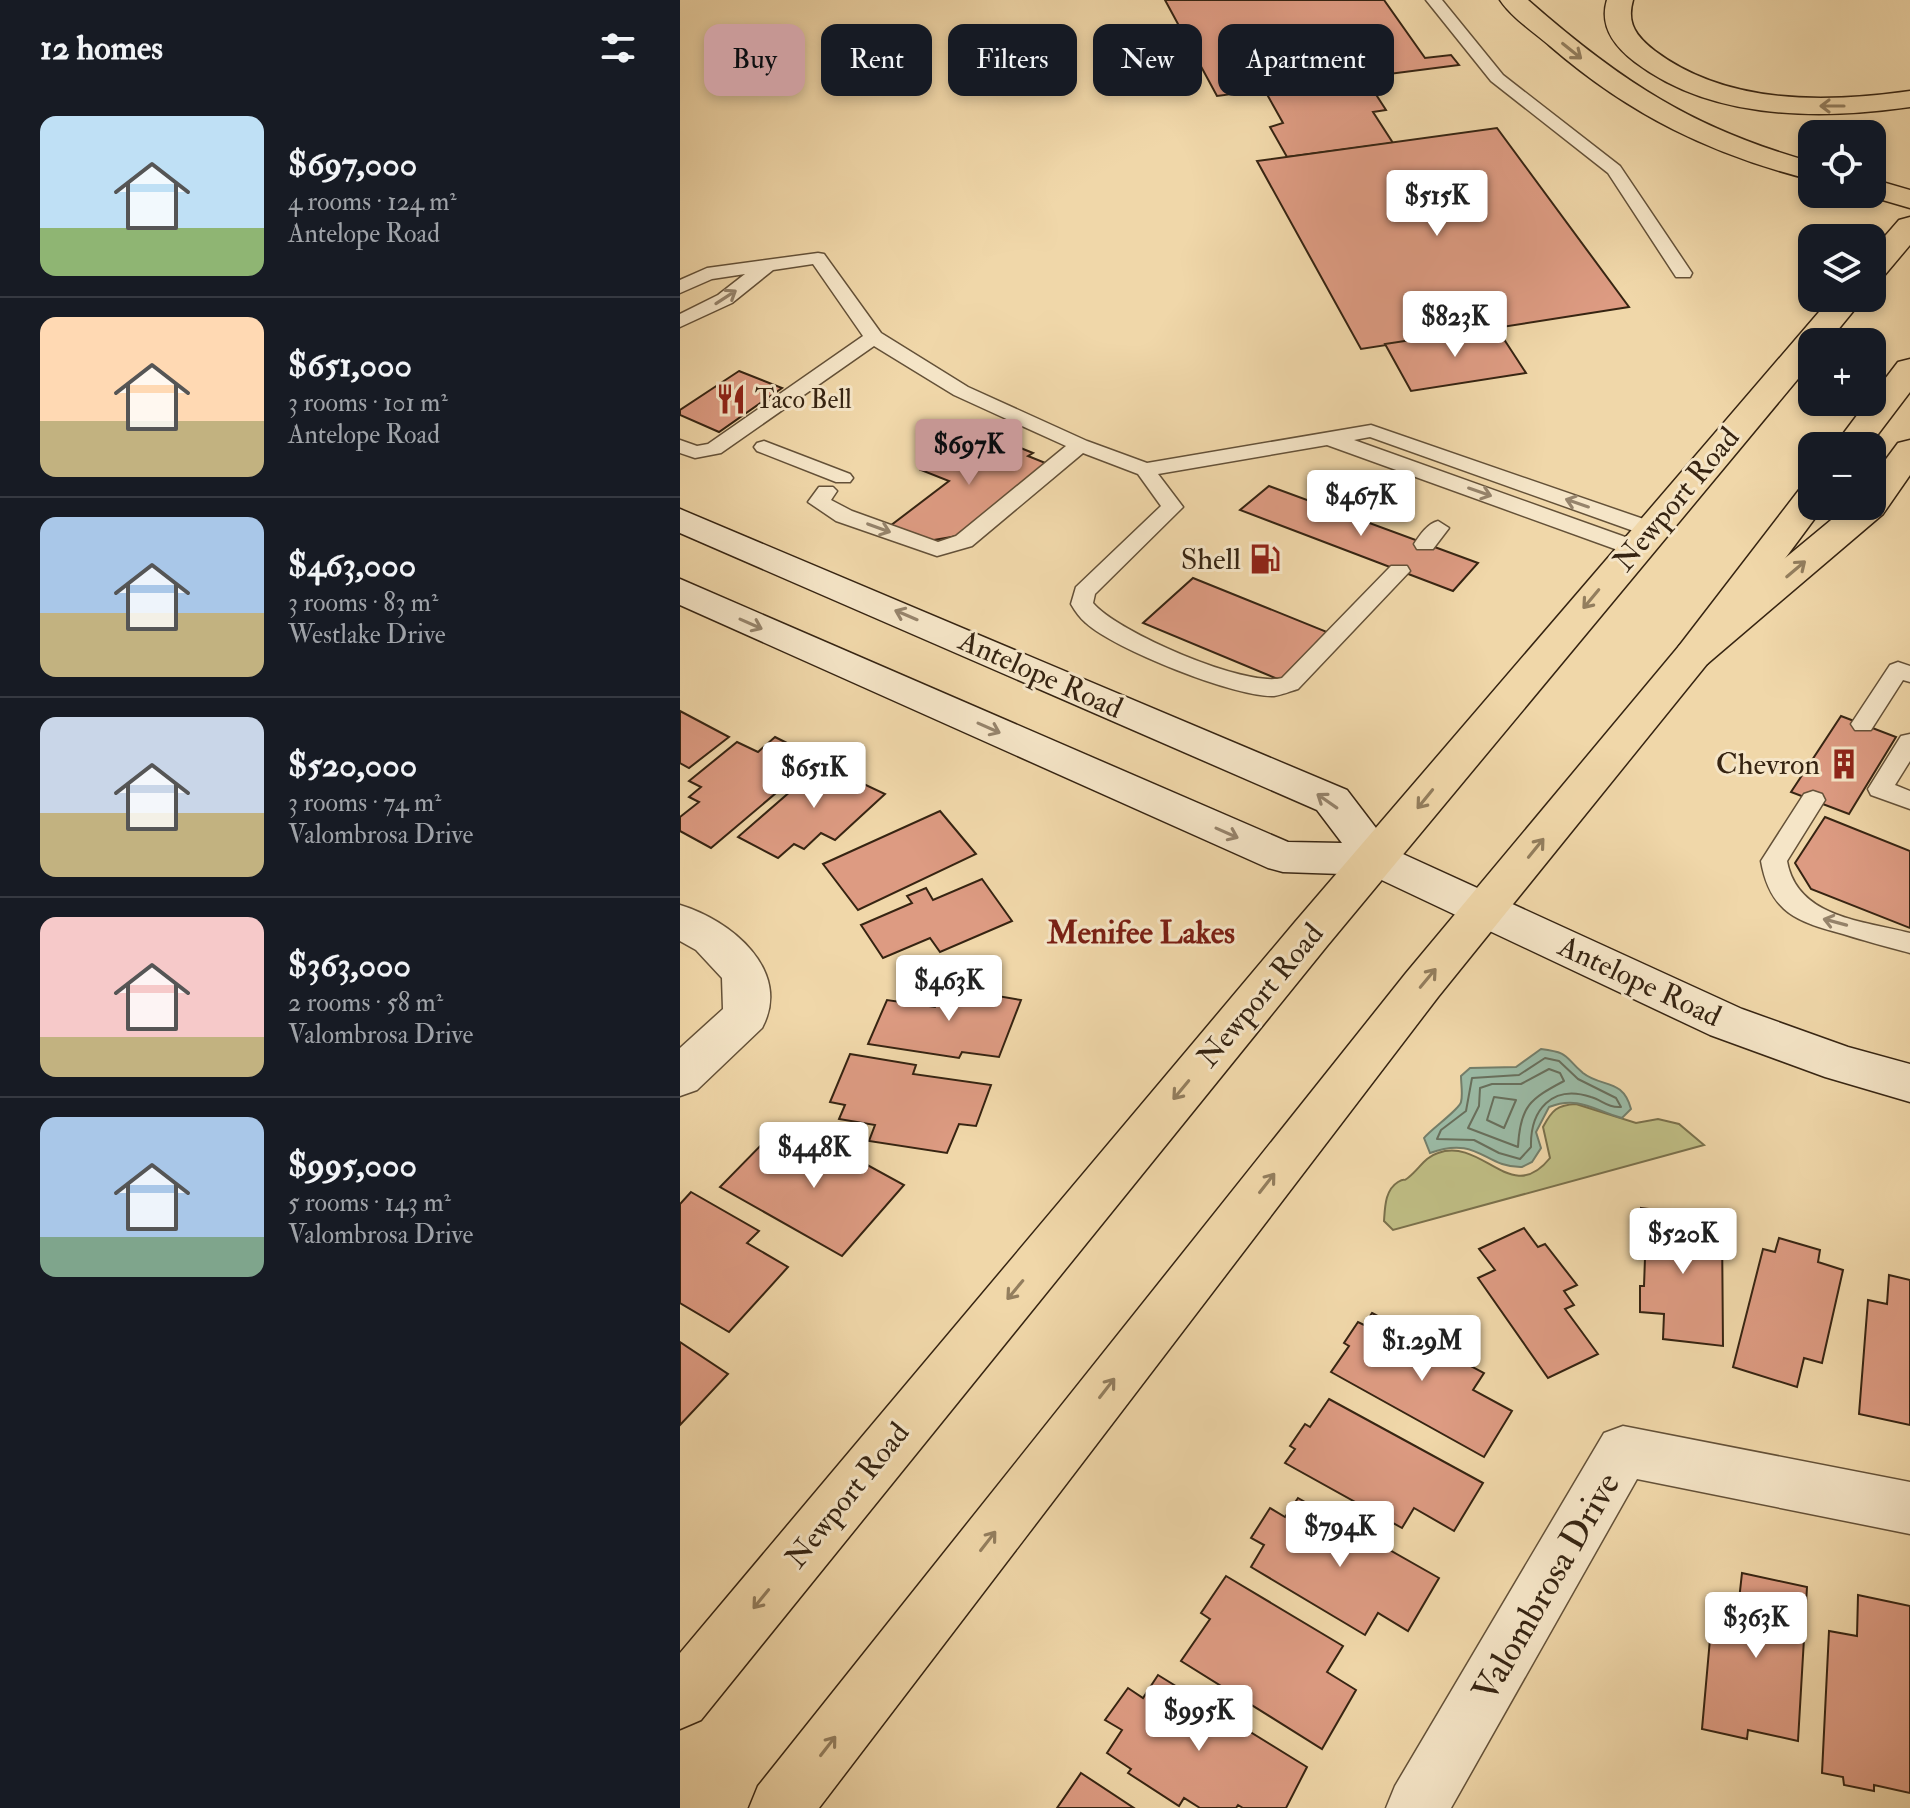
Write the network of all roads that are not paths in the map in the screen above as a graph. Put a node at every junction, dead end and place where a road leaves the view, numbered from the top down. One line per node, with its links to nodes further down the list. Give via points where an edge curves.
1 (1434, 0): 11 (lane, via 1497,78 1614,170)
2 (1513, 0): 5 (main road, one-way to 5, via 1599,74 1659,113)
3 (1620, 0): 4 (main road, one-way to 3, via 1873,105 1798,105 1696,84 1661,68 1630,44 1616,21)
4 (1910, 99)
5 (1798, 167)
6 (1886, 192): 7 (main road)
7 (1910, 199)
8 (1910, 226): 9 (main road)
9 (1886, 254)
10 (767, 266): 12 (lane, via 707,274); 14 (lane, one-way to 10, via 725,299); 15 (lane, via 818,258)
11 (1683, 273)
12 (680, 287)
13 (1836, 312): 28 (main road, Newport Road)
14 (680, 321)
15 (874, 337): 19 (lane, via 961,391); 20 (lane, via 714,449 695,452)
16 (1910, 369): 17 (main road)
17 (1862, 432)
18 (1328, 438): 23 (lane); 28 (lane, one-way to 28); 28 (lane, one-way to 18, via 1371,431)
19 (1080, 445): 21 (lane, one-way to 19, via 835,485 819,502 937,549 964,541); 23 (lane)
20 (680, 446)
21 (764, 447)
22 (1910, 450): 24 (main road)
23 (1145, 470): 29 (lane, via 1172,507 1090,585 1082,604 1121,635 1175,658 1229,678 1274,688 1290,684)
24 (1886, 483)
25 (1798, 516): 31 (main road)
26 (1852, 520): 31 (main road, one-way to 26)
27 (686, 525): 37 (main road, Antelope Road, one-way to 27, via 1332,800)
28 (1642, 538): 37 (main road, Newport Road, one-way to 37)
29 (1399, 571)
30 (680, 591): 37 (main road, Antelope Road, one-way to 37, via 1283,857)
31 (1693, 655): 38 (main road, one-way to 31)
32 (1904, 672): 33 (lane)
33 (1863, 724)
34 (1910, 742): 36 (lane, via 1880,789)
35 (1813, 800): 40 (lane, one-way to 35, via 1808,915 1777,884 1774,861)
36 (1910, 800)
37 (1377, 860): 38 (main road, Antelope Road); 44 (main road, Newport Road, one-way to 44)
38 (1487, 909): 42 (main road, Antelope Road, via 1726,1022); 45 (main road, one-way to 38, via 1422,985)
39 (680, 921): 41 (main road, via 712,938 745,973 746,1015)
40 (1910, 943)
41 (680, 1077)
42 (1910, 1083)
43 (1910, 1508): 46 (main road, Valombrosa Drive, via 1623,1451)
44 (680, 1699)
45 (780, 1808)
46 (1417, 1808)

